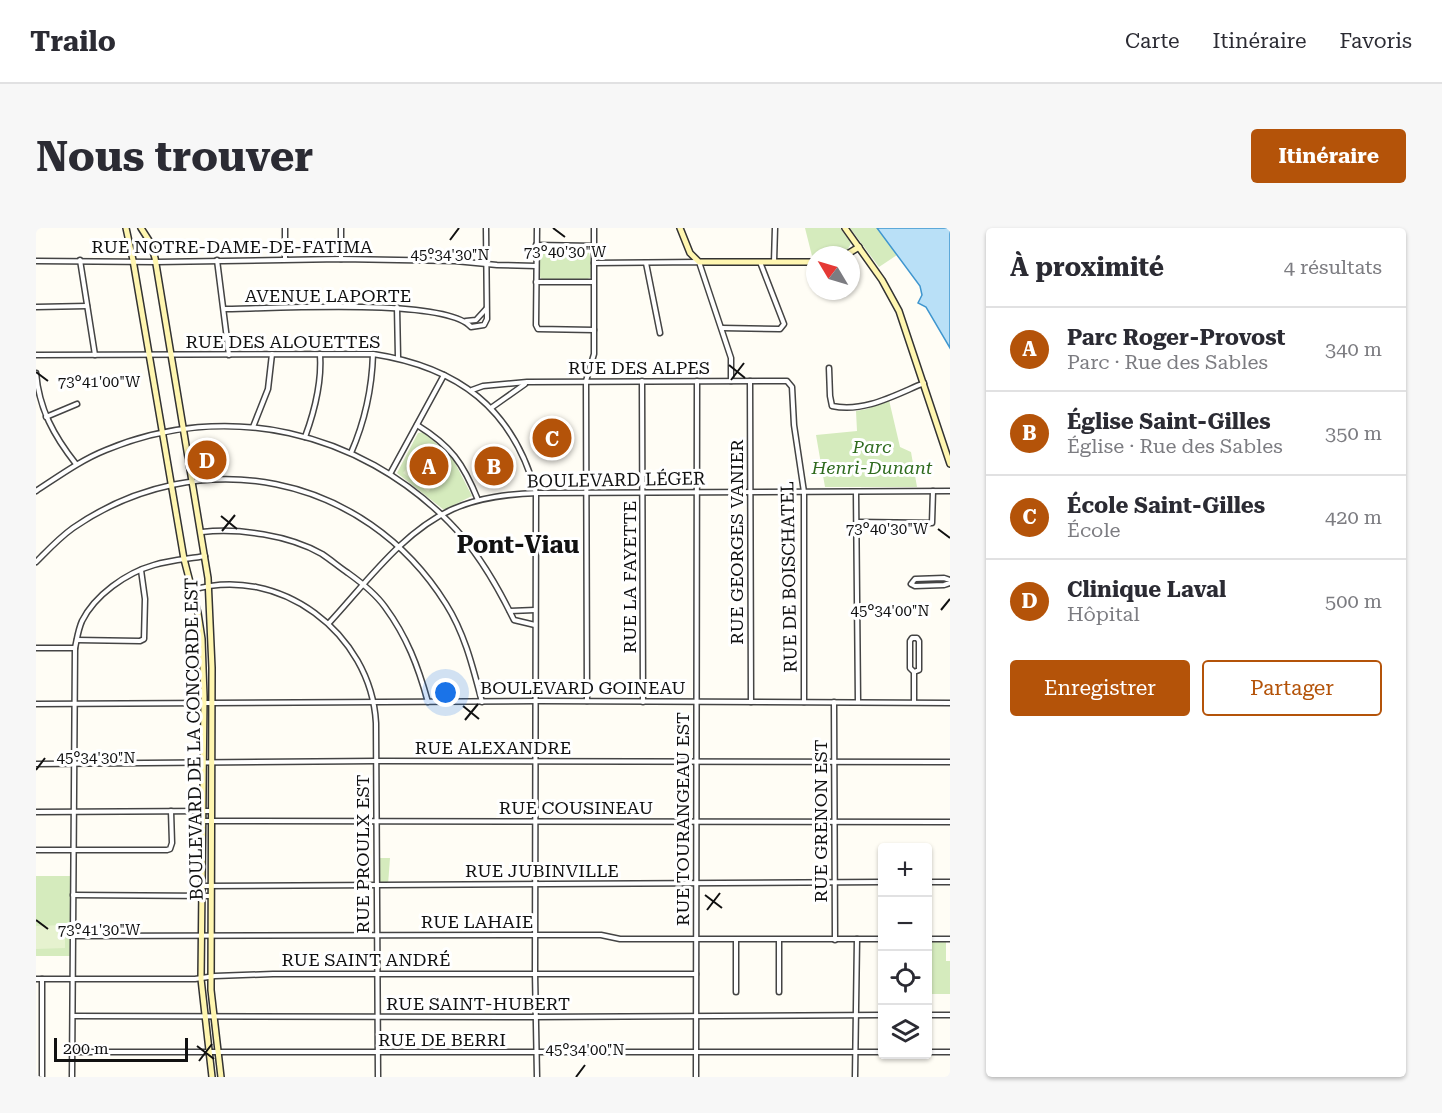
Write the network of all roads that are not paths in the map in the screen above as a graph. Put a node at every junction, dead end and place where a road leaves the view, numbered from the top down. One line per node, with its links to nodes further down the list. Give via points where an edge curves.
1 (126, 228): 18 (street, BOULEVARD DE LA CONCORDE EST)
2 (141, 228): 21 (street, BOULEVARD DE LA CONCORDE EST)
3 (285, 228): 15 (street)
4 (341, 228): 16 (street)
5 (486, 228): 28 (street)
6 (537, 228): 11 (street)
7 (594, 228): 12 (street)
8 (775, 228): 24 (street)
9 (845, 228): 13 (street)
10 (682, 229): 22 (street, via 690,253)
11 (536, 245): 12 (street); 29 (street)
12 (594, 246): 26 (street)
13 (858, 246)
14 (860, 249): 60 (street, via 899,311)
15 (285, 259): 16 (street, RUE NOTRE-DAME-DE-FATIMA); 19 (street, RUE NOTRE-DAME-DE-FATIMA)
16 (341, 259): 28 (street, RUE NOTRE-DAME-DE-FATIMA)
17 (80, 260): 18 (street, RUE NOTRE-DAME-DE-FATIMA); 20 (street, RUE NOTRE-DAME-DE-FATIMA); 32 (street)
18 (133, 260): 21 (street, RUE NOTRE-DAME-DE-FATIMA); 41 (street, BOULEVARD DE LA CONCORDE EST)
19 (218, 260): 21 (street, RUE NOTRE-DAME-DE-FATIMA); 36 (street)
20 (36, 261)
21 (156, 262): 42 (street, BOULEVARD DE LA CONCORDE EST)
22 (699, 262): 23 (street); 27 (street); 38 (street)
23 (760, 262): 24 (street); 38 (street, via 784,324 780,329)
24 (774, 262): 25 (street)
25 (806, 262)
26 (594, 263): 27 (street); 31 (street)
27 (646, 263): 40 (street)
28 (486, 264): 29 (street, RUE NOTRE-DAME-DE-FATIMA); 35 (street)
29 (536, 266): 30 (street)
30 (536, 282): 31 (street); 39 (street, via 538,329)
31 (593, 282): 39 (street)
32 (87, 306): 33 (street); 47 (street)
33 (36, 307)
34 (397, 307): 36 (street, AVENUE LAPORTE); 37 (street, AVENUE LAPORTE); 49 (street)
35 (487, 308): 37 (street, via 476,320); 37 (street, AVENUE LAPORTE, via 484,325 471,327)
36 (224, 309): 48 (street)
37 (466, 321)
38 (722, 328): 56 (street, via 731,358)
39 (594, 330): 53 (street, via 594,354)
40 (660, 333)
41 (149, 354): 42 (street, RUE DES ALOUETTES); 47 (street, RUE DES ALOUETTES); 68 (street, BOULEVARD DE LA CONCORDE EST)
42 (172, 354): 48 (street, RUE DES ALOUETTES); 67 (street, BOULEVARD DE LA CONCORDE EST)
43 (272, 354): 44 (street, RUE DES ALOUETTES); 48 (street, RUE DES ALOUETTES); 66 (street, via 268,389)
44 (320, 354): 45 (street, RUE DES ALOUETTES); 69 (street, via 319,390)
45 (373, 354): 49 (street, RUE DES ALOUETTES); 70 (street, via 369,397)
46 (36, 355): 47 (street, RUE DES ALOUETTES)
47 (95, 355)
48 (229, 355)
49 (398, 357): 52 (street, RUE DES ALOUETTES)
50 (829, 368): 60 (street, via 832,406 840,408 864,406)
51 (36, 373): 64 (street)
52 (444, 375): 61 (street, RUE DES ALOUETTES); 65 (street)
53 (586, 381): 54 (street, RUE DES ALPES); 59 (street, RUE DES ALPES); 79 (street)
54 (642, 381): 55 (street, RUE DES ALPES); 84 (street, RUE LA FAYETTE)
55 (697, 381): 56 (street, RUE DES ALPES); 85 (street, RUE TOURANGEAU EST)
56 (730, 381): 57 (street, RUE DES ALPES)
57 (750, 381): 58 (street, RUE DES ALPES); 80 (street, RUE GEORGES VANIER)
58 (787, 381): 81 (street, RUE DE BOISCHATEL, via 792,387)
59 (527, 382): 61 (street, RUE DES ALPES); 63 (street)
60 (924, 383): 72 (street)
61 (472, 390): 63 (street, RUE DES ALOUETTES)
62 (77, 404): 64 (street)
63 (491, 408): 83 (street, RUE DES ALOUETTES, via 520,449)
64 (46, 417): 71 (street)
65 (417, 425): 73 (street); 86 (street, via 451,451)
66 (253, 427): 67 (street); 69 (street)
67 (184, 429): 68 (street); 74 (street, BOULEVARD DE LA CONCORDE EST)
68 (163, 433): 71 (street, via 107,449); 75 (street, BOULEVARD DE LA CONCORDE EST)
69 (305, 437): 70 (street)
70 (351, 453): 73 (street)
71 (76, 464): 76 (street)
72 (950, 464)
73 (390, 474): 87 (street)
74 (193, 480): 75 (street); 89 (street, BOULEVARD DE LA CONCORDE EST); 90 (street, via 239,479 308,492 361,517)
75 (171, 484): 92 (street, BOULEVARD DE LA CONCORDE EST); 93 (street, via 115,504 57,541)
76 (36, 491)
77 (933, 491): 78 (street, BOULEVARD LÉGER); 82 (street, BOULEVARD LÉGER); 88 (street, via 932,523)
78 (950, 491)
79 (587, 492): 83 (street, BOULEVARD LÉGER); 84 (street, BOULEVARD LÉGER); 108 (street)
80 (750, 492): 81 (street, BOULEVARD LÉGER); 85 (street, BOULEVARD LÉGER); 113 (street, RUE GEORGES VANIER)
81 (804, 492): 82 (street, BOULEVARD LÉGER); 114 (street, RUE DE BOISCHATEL)
82 (856, 492): 88 (street)
83 (536, 493): 86 (street, BOULEVARD LÉGER); 99 (street, RUE DES ALOUETTES)
84 (643, 493): 85 (street, BOULEVARD LÉGER); 111 (street, RUE LA FAYETTE)
85 (697, 493): 112 (street, RUE TOURANGEAU EST)
86 (478, 500): 87 (street, BOULEVARD LÉGER)
87 (441, 515): 90 (street, BOULEVARD LÉGER); 100 (street, via 475,553)
88 (858, 522): 116 (street)
89 (202, 532): 91 (street, BOULEVARD DE LA CONCORDE EST); 96 (street, via 232,530 294,543 321,554)
90 (399, 547): 96 (street, BOULEVARD LÉGER); 110 (street, via 446,604 469,652)
91 (206, 556): 92 (street); 97 (street, BOULEVARD DE LA CONCORDE EST)
92 (184, 559): 94 (street); 98 (street, BOULEVARD DE LA CONCORDE EST)
93 (36, 562)
94 (141, 570): 103 (street, via 93,604); 103 (street, via 144,639)
95 (950, 582): 95 (street, via 944,578 912,581 915,586)
96 (364, 584): 101 (street, BOULEVARD LÉGER); 109 (street, via 406,640)
97 (208, 586): 98 (street, RUE PROULX EST); 101 (street, RUE PROULX EST, via 250,585 269,589); 123 (street, BOULEVARD DE LA CONCORDE EST)
98 (191, 590): 122 (street, BOULEVARD DE LA CONCORDE EST, via 202,639)
99 (535, 610): 100 (street); 102 (street, RUE DES ALOUETTES)
100 (510, 611): 102 (street, via 514,621)
101 (329, 623): 118 (street, RUE PROULX EST, via 353,653)
102 (535, 625): 107 (street, RUE DES ALOUETTES)
103 (77, 640): 105 (street)
104 (36, 648): 105 (street)
105 (75, 648): 121 (street)
106 (914, 672): 106 (street, via 919,670 917,638 910,641 910,668); 117 (street)
107 (535, 701): 108 (street, BOULEVARD GOINEAU); 110 (street, BOULEVARD GOINEAU); 127 (street, RUE DES ALOUETTES)
108 (587, 701): 111 (street, BOULEVARD GOINEAU)
109 (428, 702): 110 (street, BOULEVARD GOINEAU); 118 (street, BOULEVARD GOINEAU)
110 (482, 702)
111 (643, 702): 112 (street, BOULEVARD GOINEAU)
112 (697, 702): 113 (street, BOULEVARD GOINEAU); 128 (street, RUE TOURANGEAU EST)
113 (751, 702): 114 (street, BOULEVARD GOINEAU)
114 (804, 702): 115 (street, BOULEVARD GOINEAU)
115 (834, 702): 116 (street, BOULEVARD GOINEAU); 129 (street, RUE GRENON EST)
116 (858, 702): 117 (street, BOULEVARD GOINEAU)
117 (914, 702): 119 (street, BOULEVARD GOINEAU)
118 (375, 703): 123 (street, BOULEVARD GOINEAU); 124 (street, RUE PROULX EST)
119 (950, 703)
120 (36, 704): 121 (street, BOULEVARD GOINEAU)
121 (75, 704): 122 (street, BOULEVARD GOINEAU); 131 (street)
122 (203, 704): 123 (street, BOULEVARD GOINEAU); 125 (street, BOULEVARD DE LA CONCORDE EST)
123 (212, 704): 126 (street, BOULEVARD DE LA CONCORDE EST)
124 (376, 761): 126 (street, RUE ALEXANDRE); 127 (street, RUE ALEXANDRE); 139 (street, RUE PROULX EST)
125 (202, 762): 126 (street, RUE ALEXANDRE); 131 (street, RUE ALEXANDRE); 134 (street, BOULEVARD DE LA CONCORDE EST)
126 (212, 762): 135 (street, BOULEVARD DE LA CONCORDE EST)
127 (535, 762): 128 (street, RUE ALEXANDRE); 141 (street, RUE DES ALOUETTES)
128 (697, 762): 129 (street, RUE ALEXANDRE); 144 (street, RUE TOURANGEAU EST)
129 (834, 762): 130 (street, RUE ALEXANDRE); 142 (street, RUE GRENON EST)
130 (950, 762)
131 (75, 763): 132 (street, RUE ALEXANDRE); 137 (street)
132 (36, 764)
133 (171, 811): 134 (street); 137 (street); 146 (street, via 170,849)
134 (202, 811): 135 (street); 140 (street, BOULEVARD DE LA CONCORDE EST)
135 (211, 811): 138 (street, BOULEVARD DE LA CONCORDE EST)
136 (36, 812): 137 (street)
137 (75, 812): 146 (street)
138 (211, 821): 139 (street, RUE COUSINEAU); 140 (street, RUE COUSINEAU); 155 (street, BOULEVARD DE LA CONCORDE EST)
139 (376, 821): 141 (street, RUE COUSINEAU); 152 (street, RUE PROULX EST)
140 (202, 822): 154 (street, BOULEVARD DE LA CONCORDE EST)
141 (535, 822): 144 (street, RUE COUSINEAU); 153 (street, RUE DES ALOUETTES)
142 (834, 822): 143 (street, RUE COUSINEAU); 144 (street, RUE COUSINEAU); 150 (street, RUE GRENON EST)
143 (950, 822)
144 (697, 823): 151 (street, RUE TOURANGEAU EST)
145 (36, 850): 146 (street)
146 (75, 850): 156 (street)
147 (878, 882): 150 (street, RUE JUBINVILLE)
148 (932, 882): 149 (street)
149 (950, 882)
150 (835, 883): 151 (street, RUE JUBINVILLE); 164 (street, RUE GRENON EST)
151 (697, 884): 153 (street, RUE JUBINVILLE); 169 (street, RUE TOURANGEAU EST)
152 (376, 885): 153 (street, RUE JUBINVILLE); 155 (street, RUE JUBINVILLE); 162 (street, RUE PROULX EST)
153 (535, 885): 159 (street, RUE DES ALOUETTES)
154 (201, 886): 155 (street, RUE JUBINVILLE); 157 (street, BOULEVARD DE LA CONCORDE EST)
155 (211, 886): 158 (street, BOULEVARD DE LA CONCORDE EST)
156 (73, 896): 157 (street); 160 (street)
157 (201, 896): 158 (street); 163 (street, BOULEVARD DE LA CONCORDE EST)
158 (211, 896): 161 (street, BOULEVARD DE LA CONCORDE EST)
159 (535, 935): 162 (street, RUE LAHAIE); 169 (street, RUE LAHAIE); 172 (street, RUE DES ALOUETTES)
160 (72, 936): 163 (street, RUE LAHAIE); 178 (street)
161 (211, 936): 162 (street, RUE LAHAIE); 163 (street, RUE LAHAIE); 175 (street, BOULEVARD DE LA CONCORDE EST)
162 (376, 936): 174 (street, RUE PROULX EST)
163 (201, 937): 179 (street, BOULEVARD DE LA CONCORDE EST)
164 (835, 939): 165 (street, RUE LAHAIE); 171 (street, RUE LAHAIE)
165 (857, 939): 166 (street, RUE LAHAIE); 187 (street)
166 (878, 939)
167 (932, 939): 168 (street)
168 (950, 939)
169 (696, 940): 170 (street, RUE LAHAIE); 173 (street, RUE TOURANGEAU EST)
170 (736, 940): 171 (street, RUE LAHAIE); 180 (street)
171 (779, 940): 181 (street)
172 (535, 973): 173 (street, RUE SAINT ANDRÉ); 174 (street, RUE SAINT ANDRÉ); 190 (street, RUE DES ALOUETTES)
173 (696, 974): 191 (street, RUE TOURANGEAU EST)
174 (376, 975): 175 (street, RUE SAINT ANDRÉ); 189 (street, RUE PROULX EST)
175 (210, 976): 179 (street, RUE SAINT ANDRÉ); 186 (street, BOULEVARD DE LA CONCORDE EST)
176 (36, 979): 177 (street, RUE SAINT ANDRÉ)
177 (42, 979): 178 (street, RUE SAINT ANDRÉ); 203 (street)
178 (73, 979): 179 (street, RUE SAINT ANDRÉ); 184 (street)
179 (201, 979): 185 (street, BOULEVARD DE LA CONCORDE EST)
180 (736, 992)
181 (779, 992)
182 (932, 1015): 183 (street)
183 (950, 1015)
184 (73, 1016): 185 (street, RUE SAINT-HUBERT); 192 (street)
185 (204, 1016): 186 (street, RUE SAINT-HUBERT); 193 (street, BOULEVARD DE LA CONCORDE EST)
186 (213, 1016): 189 (street, RUE SAINT-HUBERT); 194 (street, BOULEVARD DE LA CONCORDE EST)
187 (856, 1016): 188 (street, RUE SAINT-HUBERT); 191 (street, RUE SAINT-HUBERT); 200 (street)
188 (878, 1016)
189 (377, 1017): 190 (street, RUE SAINT-HUBERT); 198 (street, RUE PROULX EST)
190 (537, 1017): 191 (street, RUE SAINT-HUBERT); 201 (street, RUE DES ALOUETTES)
191 (697, 1017): 199 (street, RUE TOURANGEAU EST)
192 (73, 1052): 193 (street, RUE DE BERRI); 204 (street)
193 (209, 1052): 194 (street, RUE DE BERRI); 202 (street, BOULEVARD DE LA CONCORDE EST)
194 (219, 1052): 198 (street, RUE DE BERRI); 206 (street, BOULEVARD DE LA CONCORDE EST)
195 (878, 1052): 200 (street, RUE DE BERRI)
196 (932, 1052): 197 (street)
197 (950, 1052)
198 (378, 1053): 201 (street, RUE DE BERRI); 207 (street, RUE PROULX EST)
199 (696, 1053): 200 (street, RUE DE BERRI); 201 (street, RUE DE BERRI); 209 (street, RUE TOURANGEAU EST)
200 (855, 1053): 210 (street)
201 (538, 1054): 208 (street, RUE DES ALOUETTES)
202 (211, 1074): 205 (street)
203 (42, 1077)
204 (72, 1077)
205 (207, 1077)
206 (221, 1077)
207 (378, 1077)
208 (537, 1077)
209 (696, 1077)
210 (855, 1077)

